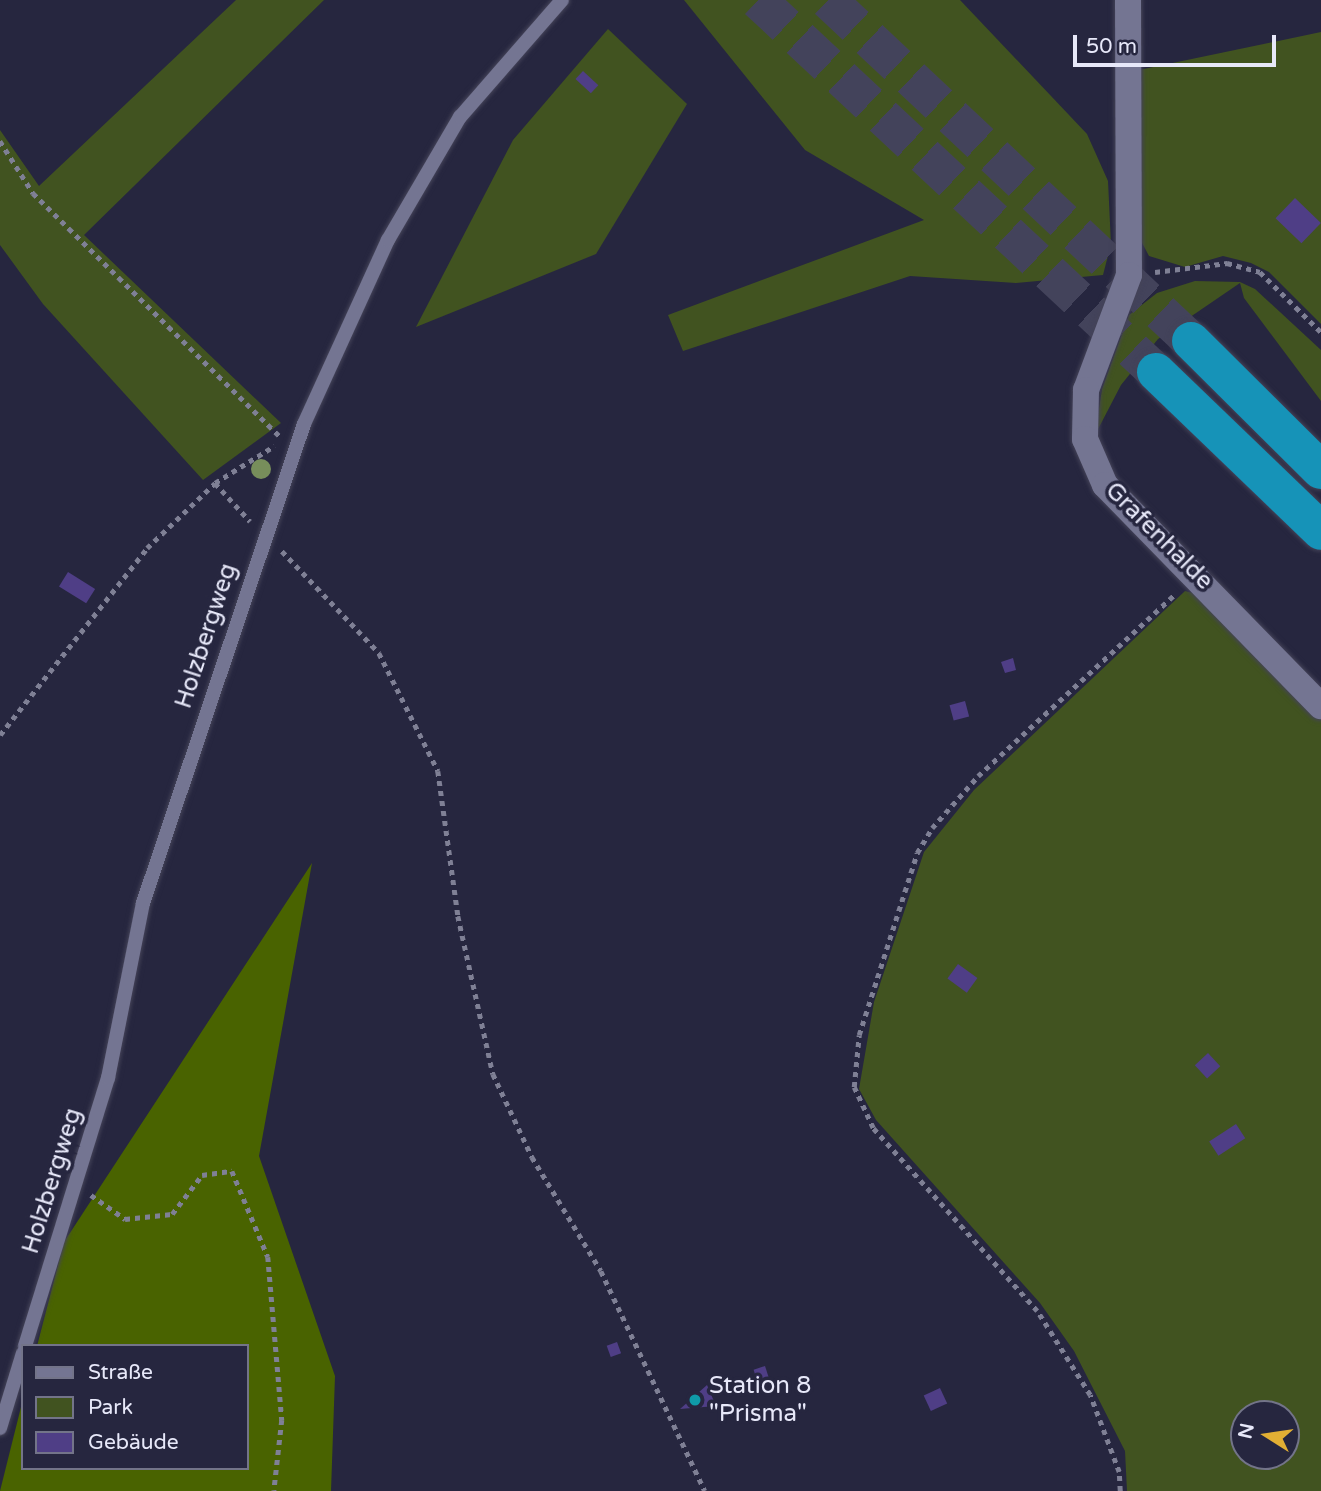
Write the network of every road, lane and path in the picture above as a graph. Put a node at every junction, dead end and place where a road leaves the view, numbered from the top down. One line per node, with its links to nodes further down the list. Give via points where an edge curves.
1 (562, 0): 8 (lane, Holzbergweg, via 460,117 388,240)
2 (1128, 0): 4 (street, Grafenhalde)
3 (0, 141): 9 (path, via 33,193)
4 (1129, 275): 5 (path, via 1227,263 1260,272); 14 (street, Grafenhalde, via 1086,390 1085,439 1105,485)
5 (1321, 332)
6 (1191, 341): 10 (highway)
7 (1156, 372): 12 (highway)
8 (304, 424): 9 (path); 13 (lane, Holzbergweg)
9 (284, 440): 11 (path)
10 (1321, 470)
11 (215, 483): 13 (path); 16 (path, via 146,548)
12 (1321, 531)
13 (262, 535): 17 (lane, Holzbergweg, via 143,903 108,1079); 22 (path, via 307,572 379,653 438,771 458,916 493,1074 532,1157 601,1271)
14 (1197, 574): 15 (street, Grafenhalde); 23 (path, via 978,776 932,828 917,853 859,1035 854,1087 873,1128 1037,1311 1090,1395 1119,1472)
15 (1321, 706)
16 (0, 735)
17 (75, 1184): 18 (lane, Holzbergweg); 21 (path, via 125,1219 172,1214 202,1175 232,1171 268,1257 282,1420)
18 (26, 1344)
19 (21, 1360): 20 (lane)
20 (0, 1428)
21 (274, 1491)
22 (705, 1491)
23 (1120, 1491)

